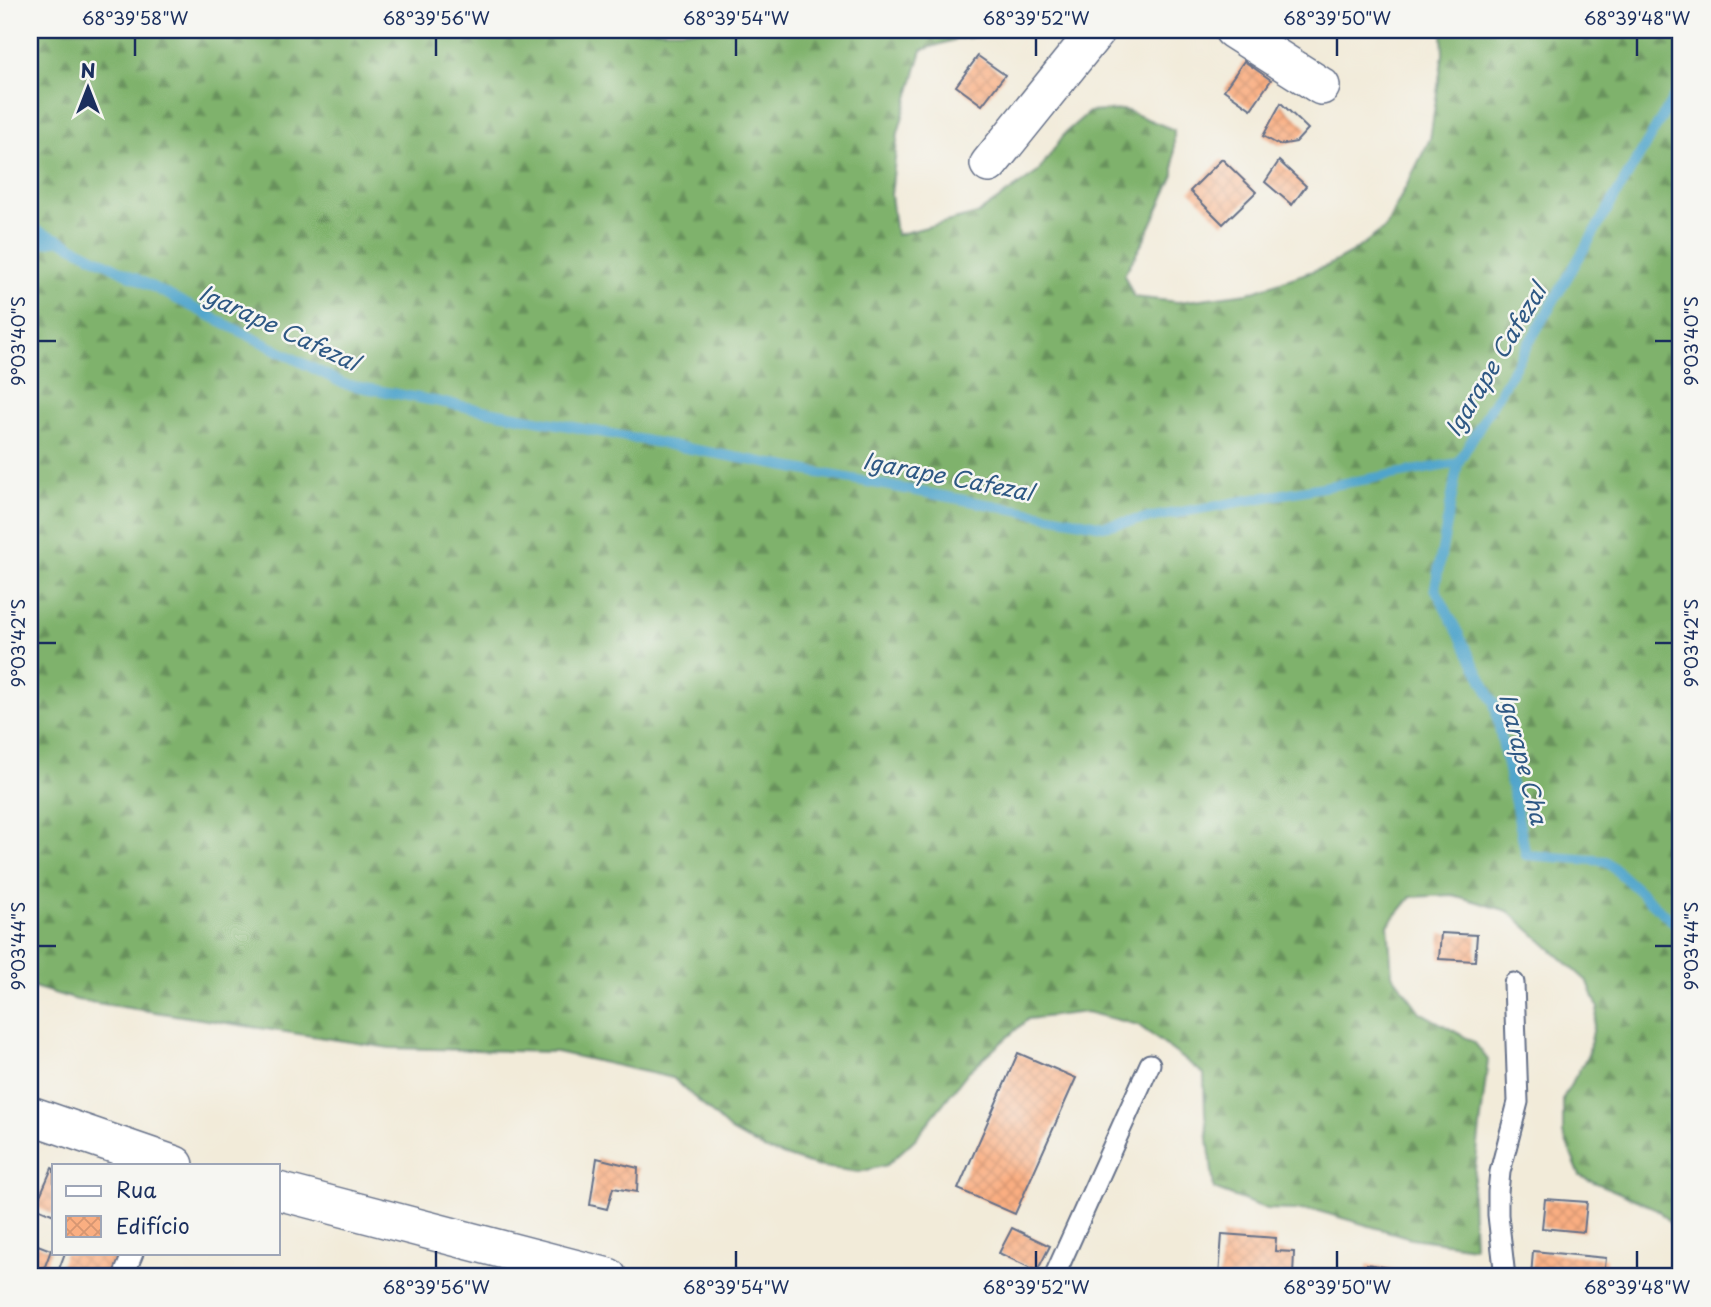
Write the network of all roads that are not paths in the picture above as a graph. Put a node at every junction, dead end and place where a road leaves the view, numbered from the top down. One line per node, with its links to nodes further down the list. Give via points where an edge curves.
1 (1097, 30): 4 (street)
2 (1233, 30): 3 (street)
3 (1321, 86)
4 (989, 164)
5 (1514, 983): 15 (lane, via 1518,1102 1498,1192)
6 (1150, 1064): 14 (lane)
7 (30, 1115): 8 (street)
8 (169, 1164)
9 (280, 1192): 11 (street)
10 (133, 1254): 12 (lane)
11 (526, 1266): 13 (street)
12 (123, 1277)
13 (608, 1277)
14 (1054, 1277)
15 (1505, 1277)

